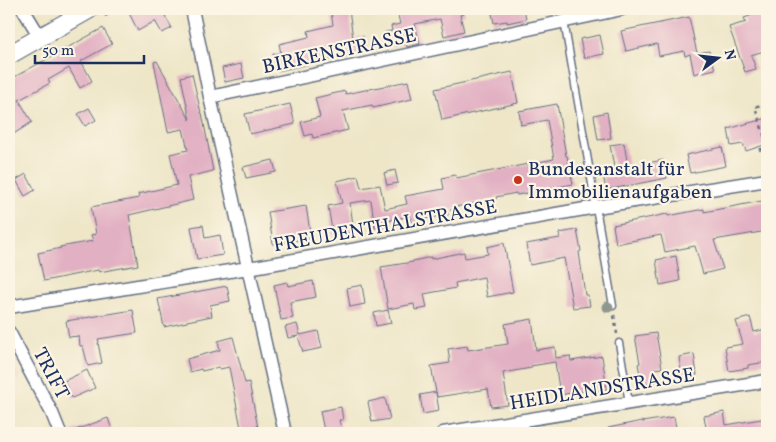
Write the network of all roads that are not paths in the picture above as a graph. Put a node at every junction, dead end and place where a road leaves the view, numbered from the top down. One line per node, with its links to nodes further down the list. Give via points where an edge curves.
1 (23, 9): 6 (street)
2 (90, 9): 6 (main road)
3 (192, 9): 8 (street)
4 (622, 9): 5 (street, BIRKENSTRASSE)
5 (564, 20): 8 (street, BIRKENSTRASSE); 10 (lane)
6 (40, 37): 7 (main road)
7 (9, 55)
8 (210, 97): 11 (street)
9 (767, 180): 10 (street, FREUDENTHALSTRASSE)
10 (596, 207): 11 (street, FREUDENTHALSTRASSE); 12 (lane)
11 (248, 268): 13 (street, FREUDENTHALSTRASSE); 20 (street)
12 (613, 306)
13 (9, 307)
14 (9, 332): 19 (street, TRIFT)
15 (619, 343): 17 (lane)
16 (767, 381): 17 (street, HEIDLANDSTRASSE)
17 (629, 403): 18 (street, HEIDLANDSTRASSE)
18 (522, 427): 21 (street, HEIDLANDSTRASSE)
19 (60, 433)
20 (285, 433)
21 (443, 433)

